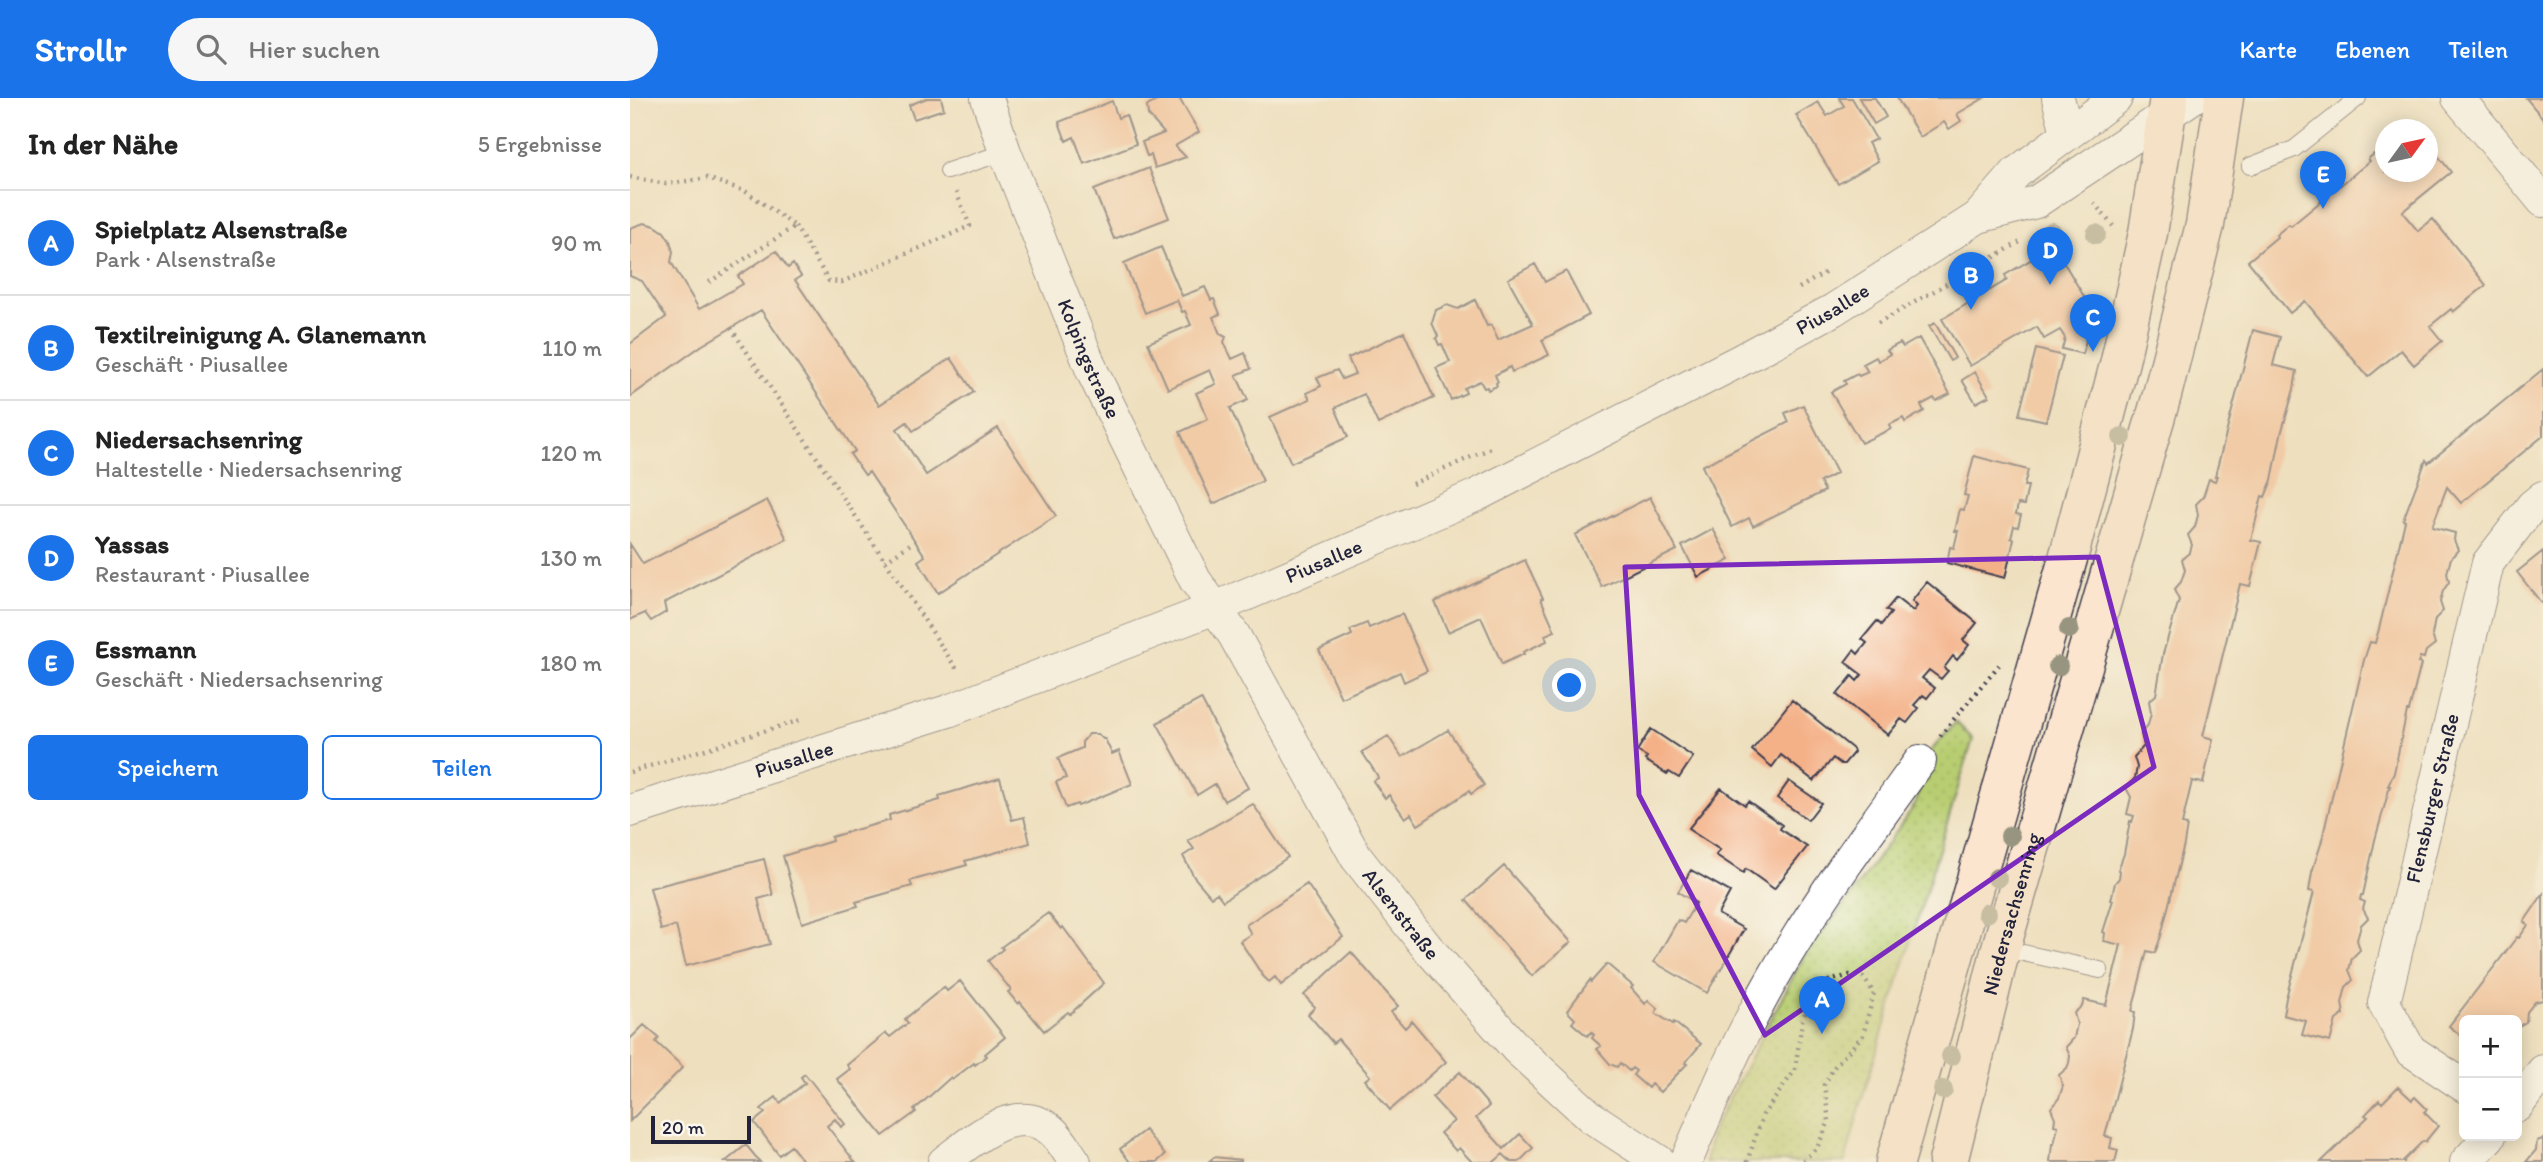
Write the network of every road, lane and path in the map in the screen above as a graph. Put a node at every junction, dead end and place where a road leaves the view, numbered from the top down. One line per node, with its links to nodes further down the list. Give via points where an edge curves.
1 (987, 98): 9 (street, Kolpingstraße)
2 (2058, 98): 8 (street)
3 (2116, 98): 8 (street, Piusallee)
4 (2224, 98): 36 (main road, Niedersachsenring, via 2205,225 2162,395)
5 (2358, 98): 10 (lane, via 2294,149)
6 (2458, 98): 14 (street)
7 (2176, 104): 15 (street, Piusallee, via 2036,202); 48 (main road, via 2113,387 2069,555)
8 (2067, 133): 15 (street, Piusallee, via 2016,173)
9 (1005, 152): 11 (lane); 27 (street, Kolpingstraße, via 1093,373 1195,580)
10 (2250, 166)
11 (948, 171): 16 (path, via 970,226 851,279 829,281)
12 (630, 177): 16 (path, via 666,184 707,178 745,191)
13 (2092, 200): 17 (path)
14 (2543, 201)
15 (1978, 218): 27 (street, Piusallee, via 1833,310 1740,361 1477,495)
16 (795, 226): 19 (path)
17 (2114, 228)
18 (1838, 265): 20 (path)
19 (708, 283)
20 (1792, 292)
21 (731, 328): 26 (path)
22 (1501, 443): 23 (path)
23 (1404, 488)
24 (2543, 497): 39 (street, Flensburger Straße, via 2488,564 2384,1003 2410,1050)
25 (915, 541): 26 (path)
26 (885, 561): 30 (path)
27 (1215, 608): 35 (street, Piusallee, via 948,711); 44 (street, Alsenstraße, via 1356,857 1426,946 1527,1058 1591,1117)
28 (2005, 658): 33 (path)
29 (970, 666): 30 (path)
30 (958, 671): 31 (path)
31 (948, 674)
32 (810, 717): 34 (path)
33 (1920, 761): 45 (street, via 1791,946 1732,1052)
34 (630, 772)
35 (630, 811)
36 (2001, 948): 37 (lane); 49 (main road, Niedersachsenring)
37 (2100, 970)
38 (2543, 1071): 40 (street)
39 (2459, 1083)
40 (2522, 1099)
41 (2485, 1141): 50 (street)
42 (944, 1162): 43 (street, via 1001,1123 1030,1120 1051,1130)
43 (1075, 1162)
44 (1660, 1162)
45 (1685, 1162)
46 (1746, 1162): 47 (path, via 1763,1115 1795,1070 1802,1021 1811,998 1829,981 1850,975 1863,977 1874,993 1863,1035 1824,1085 1829,1121 1817,1148)
47 (1801, 1162)
48 (1895, 1162)
49 (1948, 1162)
50 (2466, 1162)

